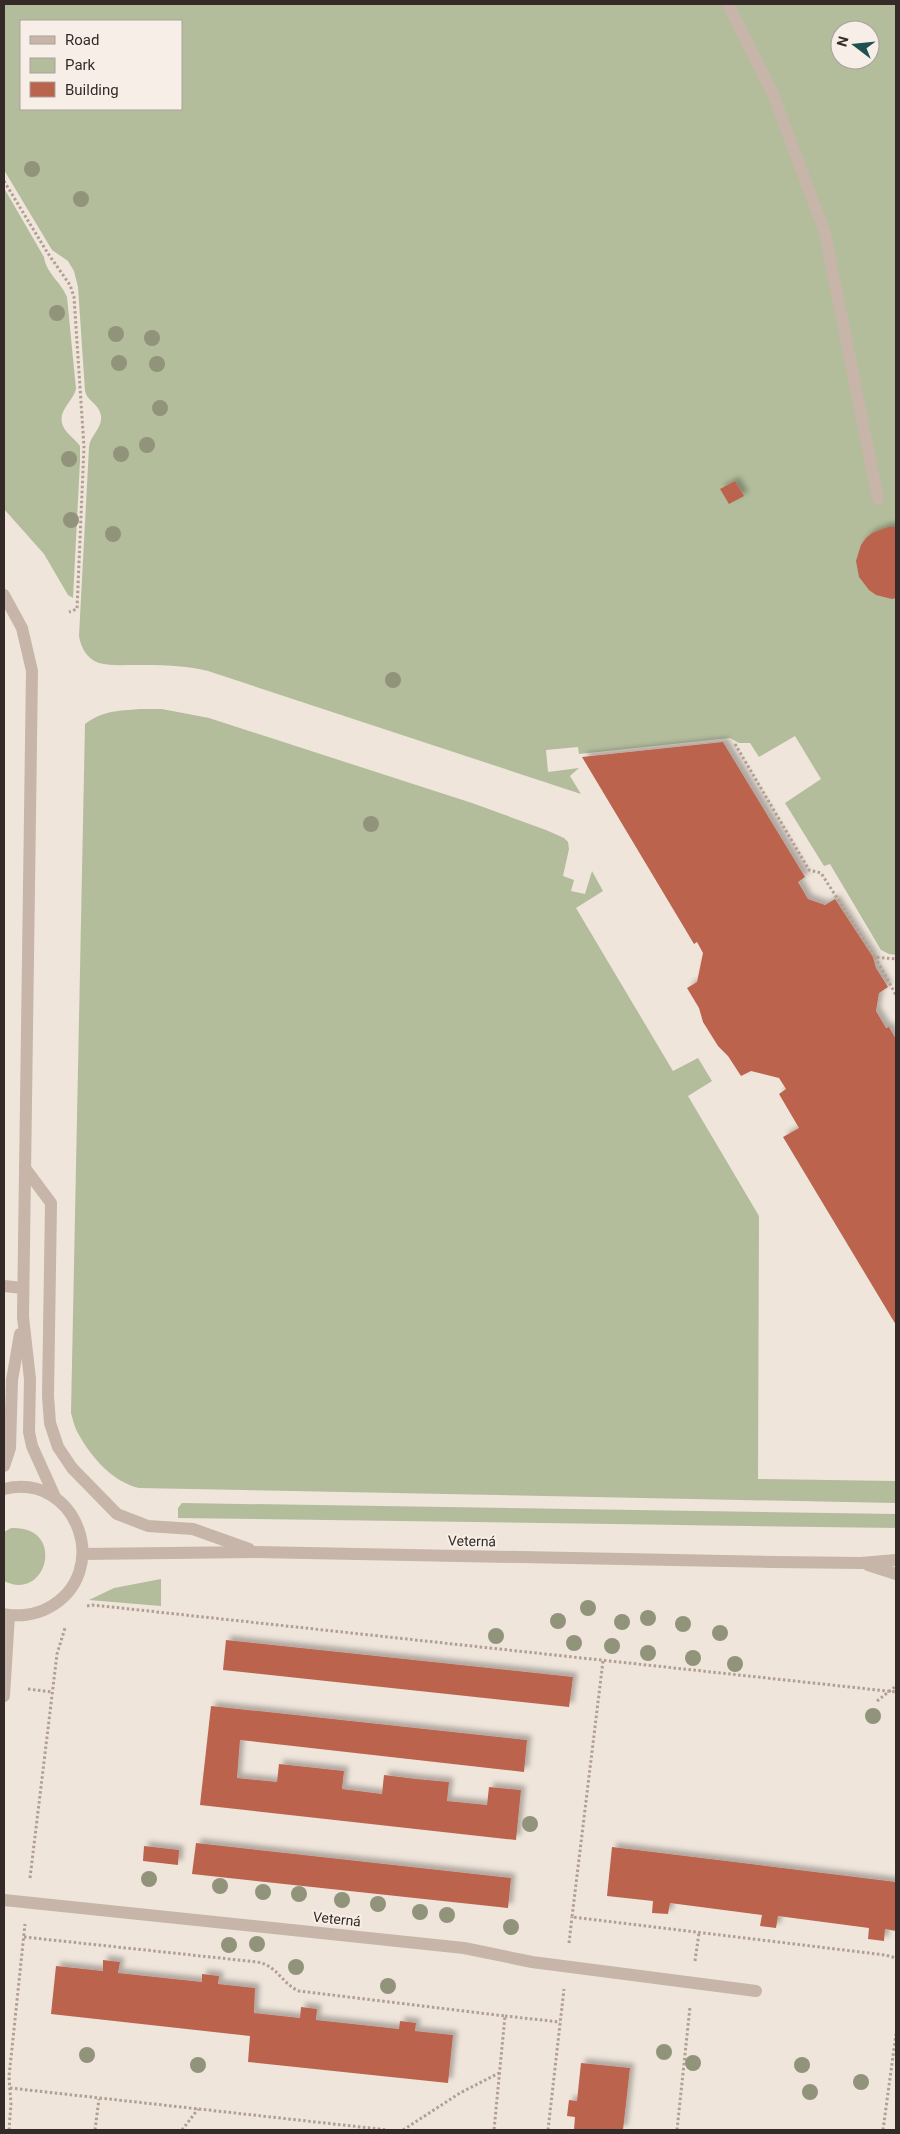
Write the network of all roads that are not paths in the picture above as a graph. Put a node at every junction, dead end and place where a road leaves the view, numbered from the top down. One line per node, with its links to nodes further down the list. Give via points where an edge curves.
1 (728, 4): 2 (street, via 773,94 826,233)
2 (878, 499)
3 (4, 595): 4 (street, via 22,628 32,671)
4 (25, 1168): 6 (street); 11 (street, via 51,1203 48,1396 50,1423 58,1447 72,1468 117,1514 148,1526 193,1529)
5 (4, 1286): 6 (street)
6 (23, 1288): 7 (street)
7 (23, 1317): 8 (street, via 12,1380 10,1448); 10 (street, via 30,1379 29,1432)
8 (4, 1466)
9 (4, 1489): 10 (street, via 28,1488)
10 (54, 1498): 12 (street, via 68,1510 77,1524)
11 (256, 1552): 12 (street, Veterná); 15 (street, Veterná)
12 (83, 1554): 18 (street, via 72,1588 55,1605 33,1614)
13 (896, 1555): 15 (street)
14 (896, 1560): 15 (street, Veterná)
15 (861, 1563): 16 (street, Veterná); 17 (street)
16 (896, 1569)
17 (896, 1574)
18 (6, 1614): 19 (street)
19 (4, 1696)
20 (4, 1900): 21 (street, Veterná, via 464,1948 532,1962)
21 (756, 1991)

